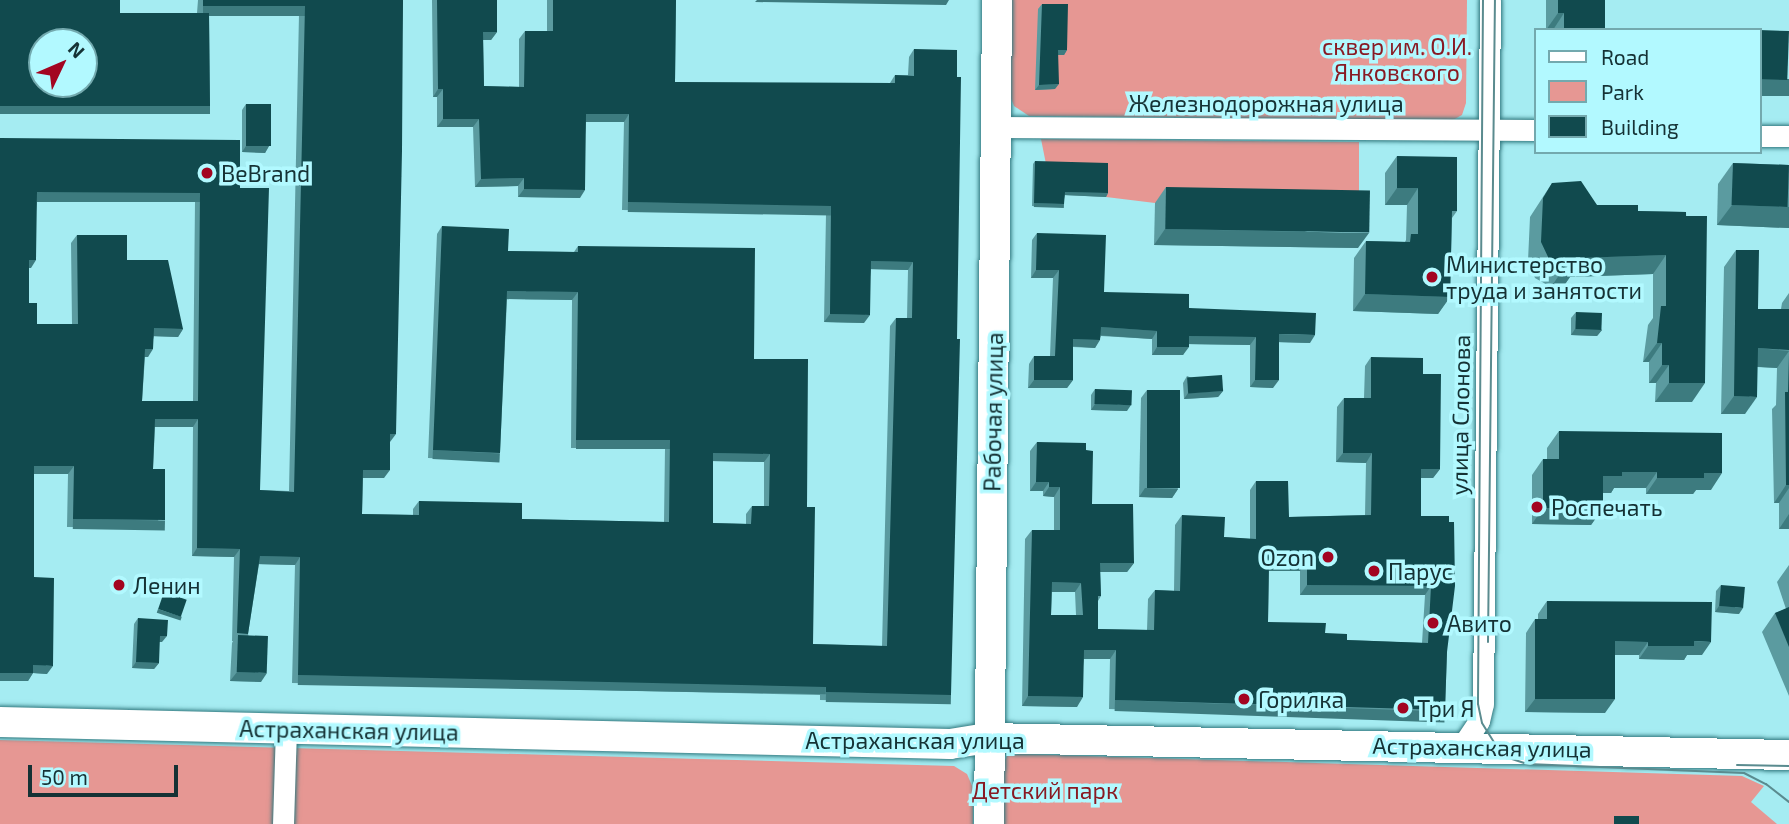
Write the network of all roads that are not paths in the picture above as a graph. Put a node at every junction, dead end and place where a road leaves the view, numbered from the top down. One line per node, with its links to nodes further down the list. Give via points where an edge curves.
1 (997, 0): 3 (main road, Рабочая улица)
2 (1490, 0): 4 (street, улица Слонова)
3 (996, 127): 4 (street, Железнодорожная улица); 11 (main road, Рабочая улица)
4 (1489, 130): 5 (street, Железнодорожная улица); 8 (street, улица Слонова)
5 (1534, 130)
6 (1761, 136): 7 (street)
7 (1789, 136)
8 (1483, 704): 12 (street, улица Слонова, via 1479,721); 13 (street, улица Слонова, via 1493,734)
9 (0, 722): 10 (main road, Астраханская улица)
10 (286, 728): 11 (main road, Астраханская улица, via 950,744); 15 (street)
11 (989, 738): 12 (main road, Астраханская улица); 16 (main road, Рабочая улица)
12 (1462, 746): 13 (main road, Астраханская улица)
13 (1503, 747): 14 (main road, Астраханская улица)
14 (1786, 760)
15 (283, 824)
16 (989, 824)

